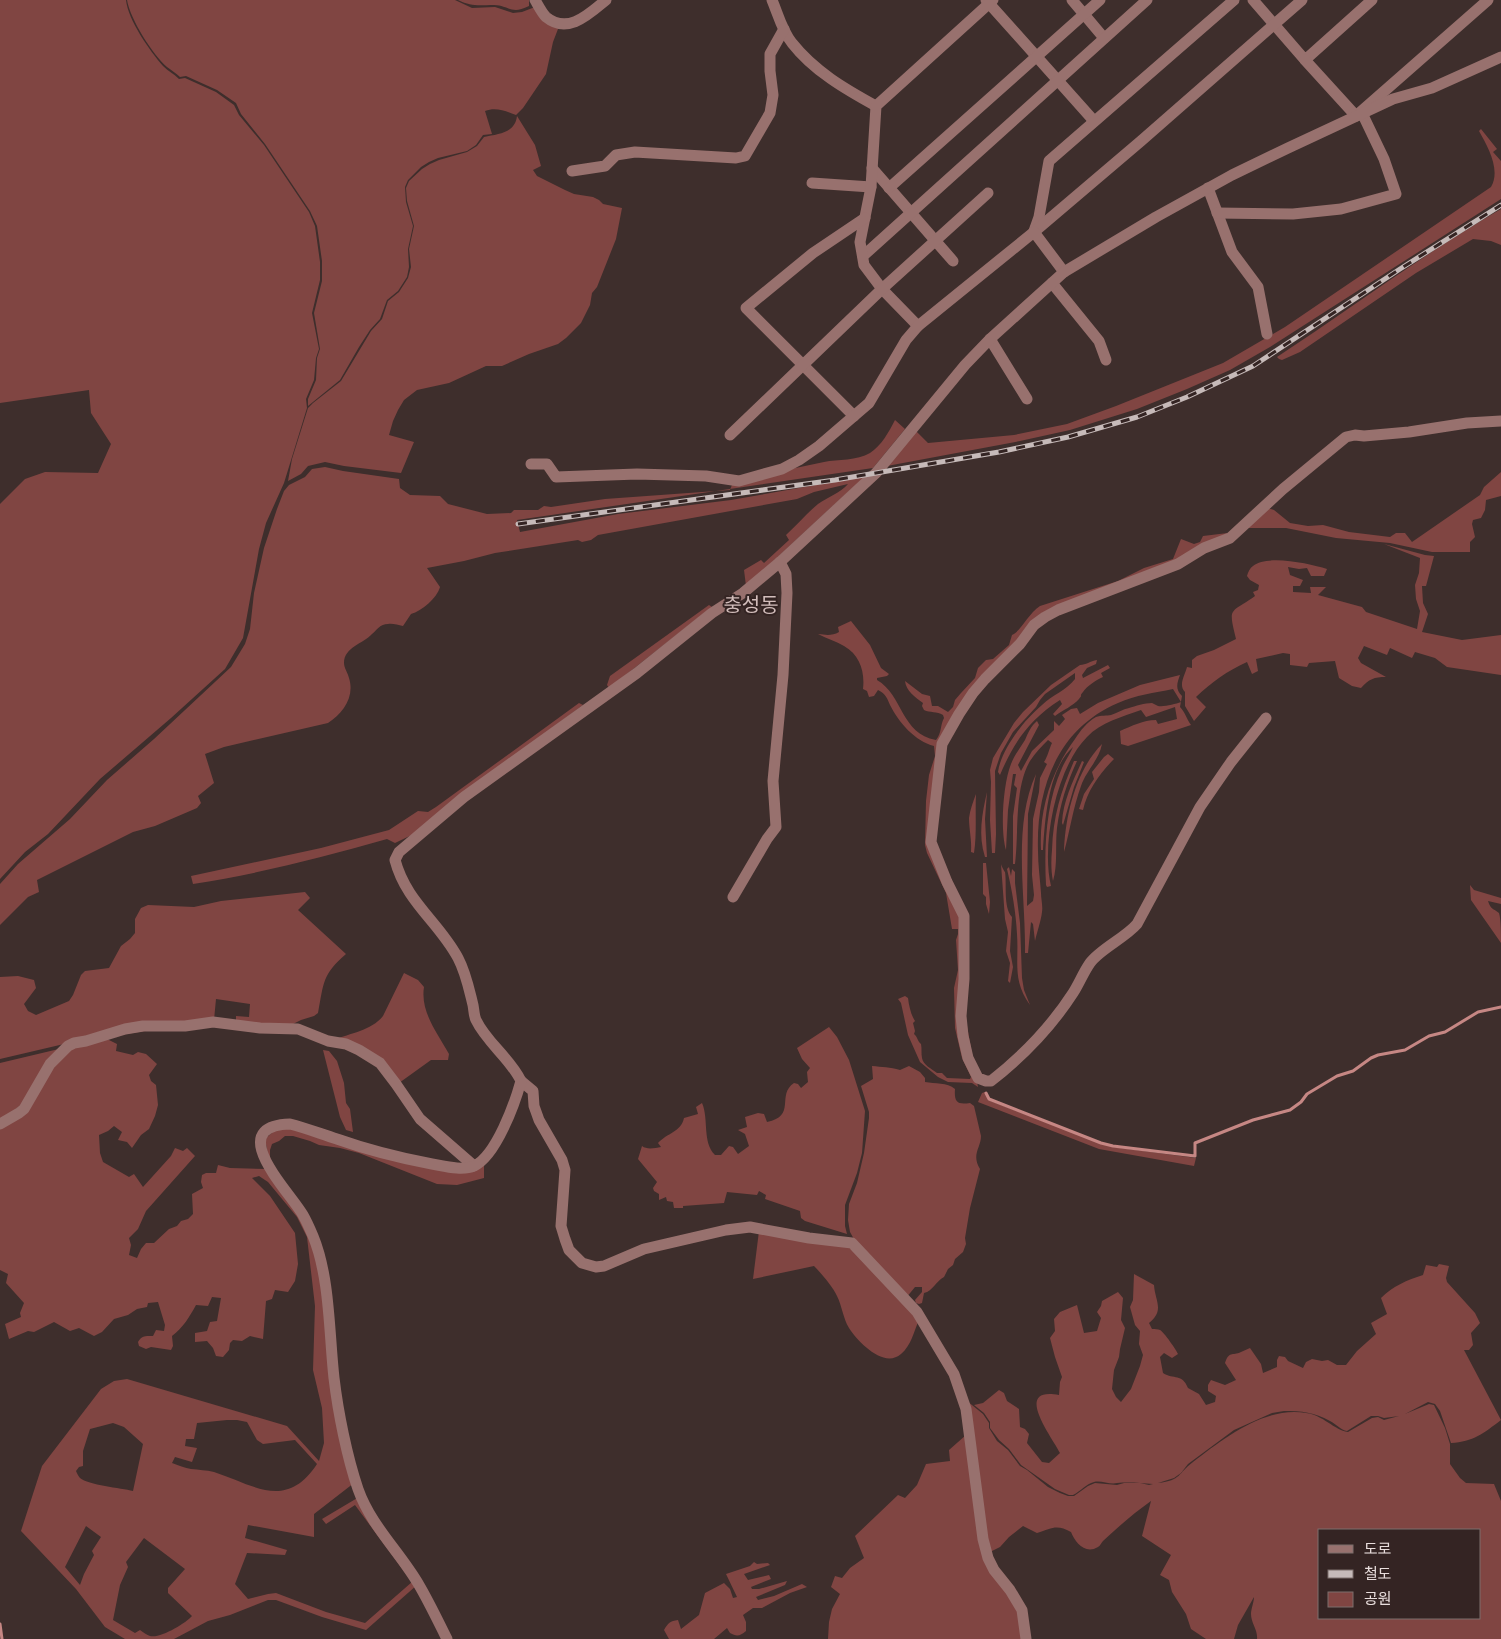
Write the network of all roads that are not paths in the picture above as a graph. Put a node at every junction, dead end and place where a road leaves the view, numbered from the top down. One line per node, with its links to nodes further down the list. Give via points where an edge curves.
1 (535, 0): 2 (street, via 545,16 562,25 583,18)
2 (606, 0)
3 (772, 0): 15 (street)
4 (1072, 0): 13 (street)
5 (1100, 0): 13 (street)
6 (1146, 0): 16 (street)
7 (1234, 0): 23 (street)
8 (1252, 0): 14 (street)
9 (1302, 0): 14 (street)
10 (1372, 0): 19 (street)
11 (1488, 0): 22 (street)
12 (989, 1): 17 (street); 21 (street)
13 (1084, 14): 16 (street); 17 (street)
14 (1274, 24): 19 (street); 34 (street)
15 (784, 29): 21 (street, via 791,42 821,72); 25 (street, via 770,54 773,95 770,113 744,156 635,152 616,155 606,166)
16 (1104, 38): 20 (street)
17 (1037, 57): 20 (street); 28 (street)
18 (1501, 57): 22 (street, via 1432,88 1393,99)
19 (1305, 60): 22 (street)
20 (1057, 80): 23 (street); 31 (street)
21 (876, 106): 24 (street)
22 (1359, 115): 29 (street); 32 (street, via 1384,159 1396,194 1342,209 1293,214)
23 (1094, 122): 34 (street, via 1049,161)
24 (872, 168): 27 (street); 28 (street)
25 (572, 171)
26 (812, 183): 27 (street)
27 (871, 187): 33 (street)
28 (889, 188): 31 (street)
29 (1208, 188): 32 (street); 38 (street)
30 (988, 193): 35 (street)
31 (910, 212): 35 (street); 36 (street)
32 (1217, 213): 42 (street, via 1232,252 1258,287)
33 (865, 218): 36 (street, via 860,242); 45 (street, via 813,253 746,308)
34 (1034, 232): 38 (street); 41 (street)
35 (936, 241): 37 (street); 40 (street)
36 (863, 256): 40 (street, via 864,266)
37 (953, 261)
38 (1064, 272): 39 (street)
39 (1052, 283): 43 (street); 44 (street, via 1098,341)
40 (882, 289): 41 (street); 45 (street)
41 (918, 326): 47 (street, via 906,340 869,403)
42 (1267, 334)
43 (990, 339): 46 (street); 51 (street, via 876,473)
44 (1106, 360)
45 (803, 365): 47 (street); 49 (street)
46 (1028, 399)
47 (854, 416): 50 (street, via 799,460 782,469 739,481 706,476 637,474 556,477 547,464)
48 (1501, 420): 52 (street, via 1346,437 1230,538 1204,548 1178,564 1045,617 973,694 942,744 931,842 964,916 961,1016 968,1058 978,1078 992,1080 1025,1052 1073,993 1091,961 1138,924 1200,807)
49 (730, 435)
50 (531, 464)
51 (780, 562): 53 (street, via 786,574 787,594 773,781 776,827); 54 (street, via 637,673 464,797 399,852 395,860 411,895 458,958 482,1029)
52 (1266, 718)
53 (733, 897)
54 (521, 1081): 56 (street, via 498,1139); 58 (street, via 533,1091 539,1120 562,1160 565,1170 561,1226 569,1250 582,1263 604,1266 644,1249 750,1226 852,1243 917,1312 954,1374 962,1395 983,1539 994,1570 1022,1610)
55 (0, 1124): 56 (street, via 24,1109 50,1064 74,1044 134,1027 213,1022 290,1028 328,1042 346,1044 380,1063 420,1119)
56 (474, 1166): 57 (street, via 455,1167 397,1158 290,1124 266,1129 260,1141 268,1168 303,1216 320,1258 329,1313 334,1379 358,1489 368,1513 419,1584)
57 (447, 1639)
58 (1026, 1639)

